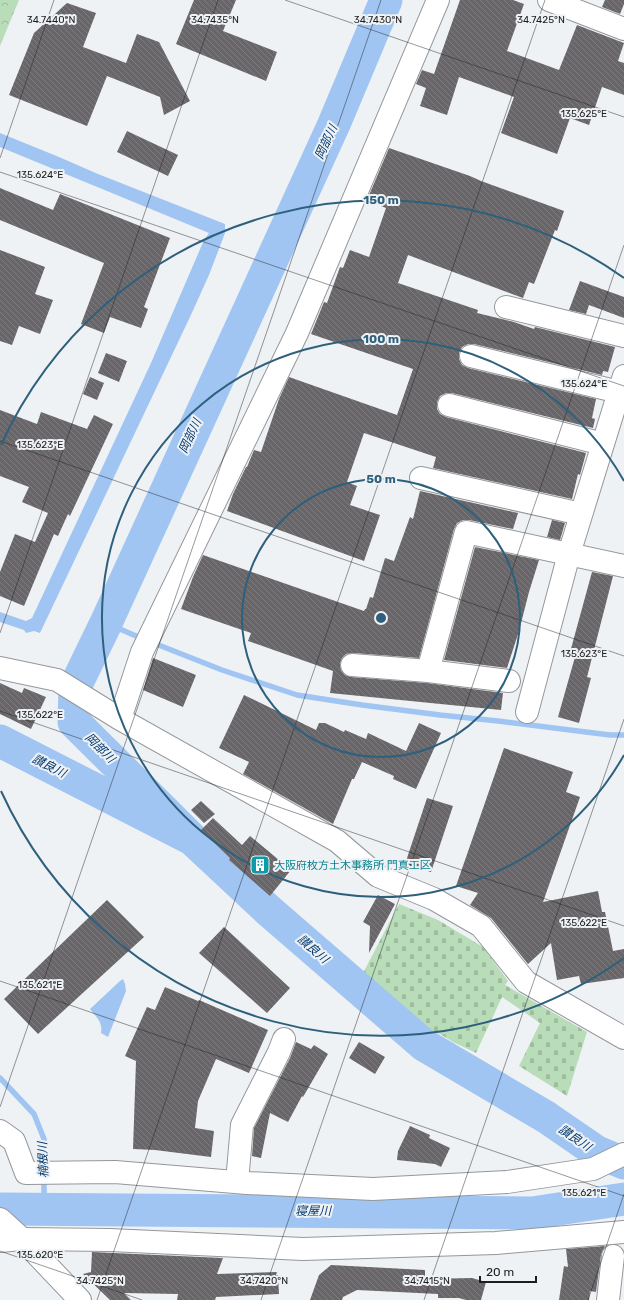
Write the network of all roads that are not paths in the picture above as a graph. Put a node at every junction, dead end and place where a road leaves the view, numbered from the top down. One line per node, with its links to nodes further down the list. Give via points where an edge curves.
1 (438, 0): 20 (street, via 297,333 142,652)
2 (549, 0): 3 (street)
3 (578, 5): 4 (street)
4 (624, 29)
5 (506, 307): 6 (street)
6 (624, 336)
7 (471, 356): 8 (street)
8 (622, 384): 10 (street)
9 (449, 405): 10 (street)
10 (603, 444): 12 (street)
11 (420, 478): 12 (street)
12 (581, 514): 13 (street)
13 (568, 554): 14 (street); 17 (street, via 466,532); 19 (street)
14 (624, 566)
15 (352, 665): 17 (street)
16 (0, 668): 20 (street, via 57,680)
17 (428, 671): 18 (street)
18 (509, 681)
19 (527, 712)
20 (120, 719): 22 (street, via 337,841 378,876 434,899 481,926 526,982)
21 (284, 1038): 25 (street, via 242,1125)
22 (624, 1038)
23 (0, 1130): 25 (street, via 14,1141 26,1173 115,1172)
24 (624, 1154): 25 (street, via 593,1169 507,1182 374,1189)
25 (237, 1182)
26 (0, 1219): 28 (street)
27 (624, 1232): 28 (street, via 496,1243 303,1249 110,1240)
28 (22, 1239): 29 (street); 31 (street)
29 (0, 1241)
30 (613, 1256): 32 (street)
31 (80, 1300)
32 (608, 1300)

